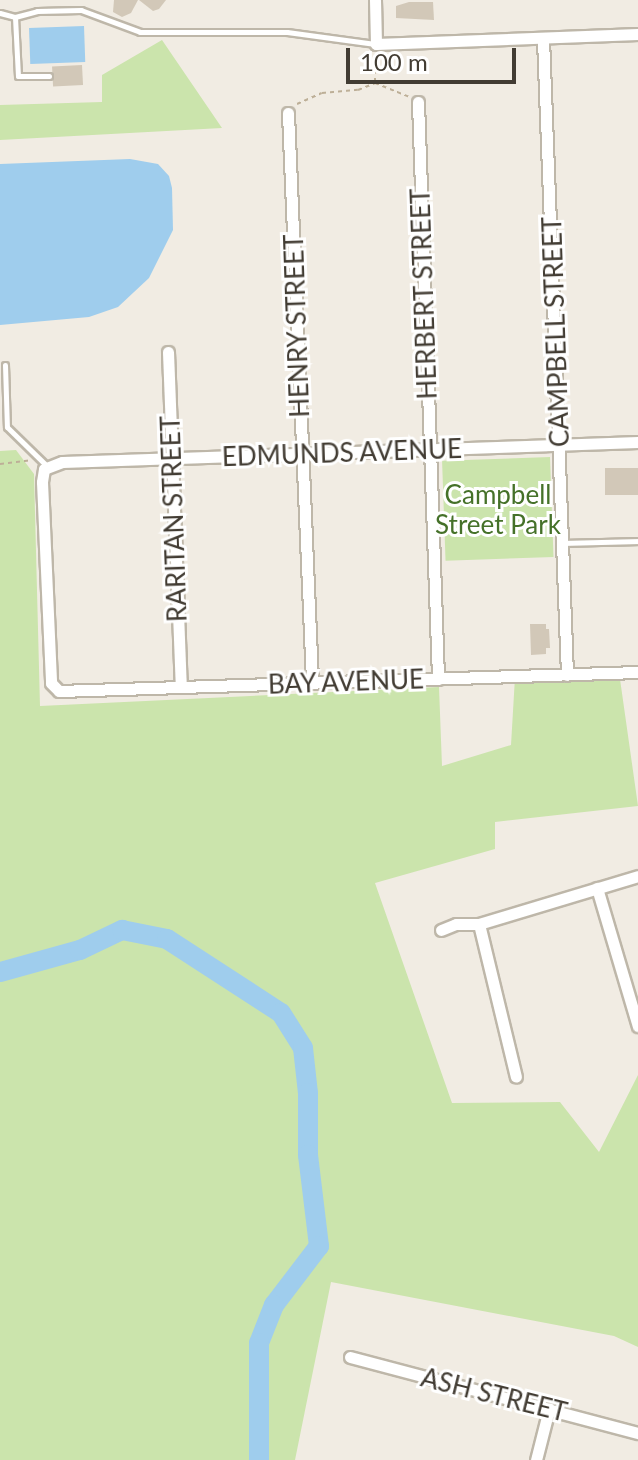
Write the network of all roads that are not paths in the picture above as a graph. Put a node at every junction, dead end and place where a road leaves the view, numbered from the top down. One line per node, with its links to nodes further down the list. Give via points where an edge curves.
1 (375, 0): 6 (street)
2 (0, 13): 3 (lane)
3 (15, 17): 6 (lane, via 81,10 140,32 287,32); 7 (lane, via 18,76)
4 (638, 34): 5 (street)
5 (543, 38): 6 (street); 13 (street, CAMPBELL STREET)
6 (376, 44)
7 (49, 76)
8 (418, 102): 14 (street, HERBERT STREET)
9 (288, 113): 15 (street, HENRY STREET)
10 (168, 352): 16 (street, RARITAN STREET)
11 (5, 365): 17 (lane, via 7,426)
12 (638, 442): 13 (street, EDMUNDS AVENUE)
13 (560, 445): 14 (street, EDMUNDS AVENUE); 19 (street, CAMPBELL STREET)
14 (430, 449): 15 (street, EDMUNDS AVENUE); 22 (street, HERBERT STREET)
15 (302, 455): 16 (street, EDMUNDS AVENUE); 23 (street, HENRY STREET)
16 (172, 459): 17 (street, EDMUNDS AVENUE); 24 (street, RARITAN STREET)
17 (44, 463): 24 (street, BAY AVENUE, via 54,689)
18 (638, 541): 19 (lane)
19 (564, 543): 21 (street, CAMPBELL STREET)
20 (638, 672): 21 (street, BAY AVENUE)
21 (567, 675): 22 (street, BAY AVENUE)
22 (438, 679): 23 (street, BAY AVENUE)
23 (312, 682): 24 (street, BAY AVENUE)
24 (181, 686)
25 (638, 876): 26 (street)
26 (597, 888): 27 (street); 29 (street)
27 (479, 924): 28 (street); 30 (street)
28 (441, 930)
29 (638, 1026)
30 (516, 1077)
31 (350, 1357): 32 (street, ASH STREET)
32 (549, 1409): 33 (street, ASH STREET); 34 (street)
33 (638, 1433)
34 (536, 1460)

